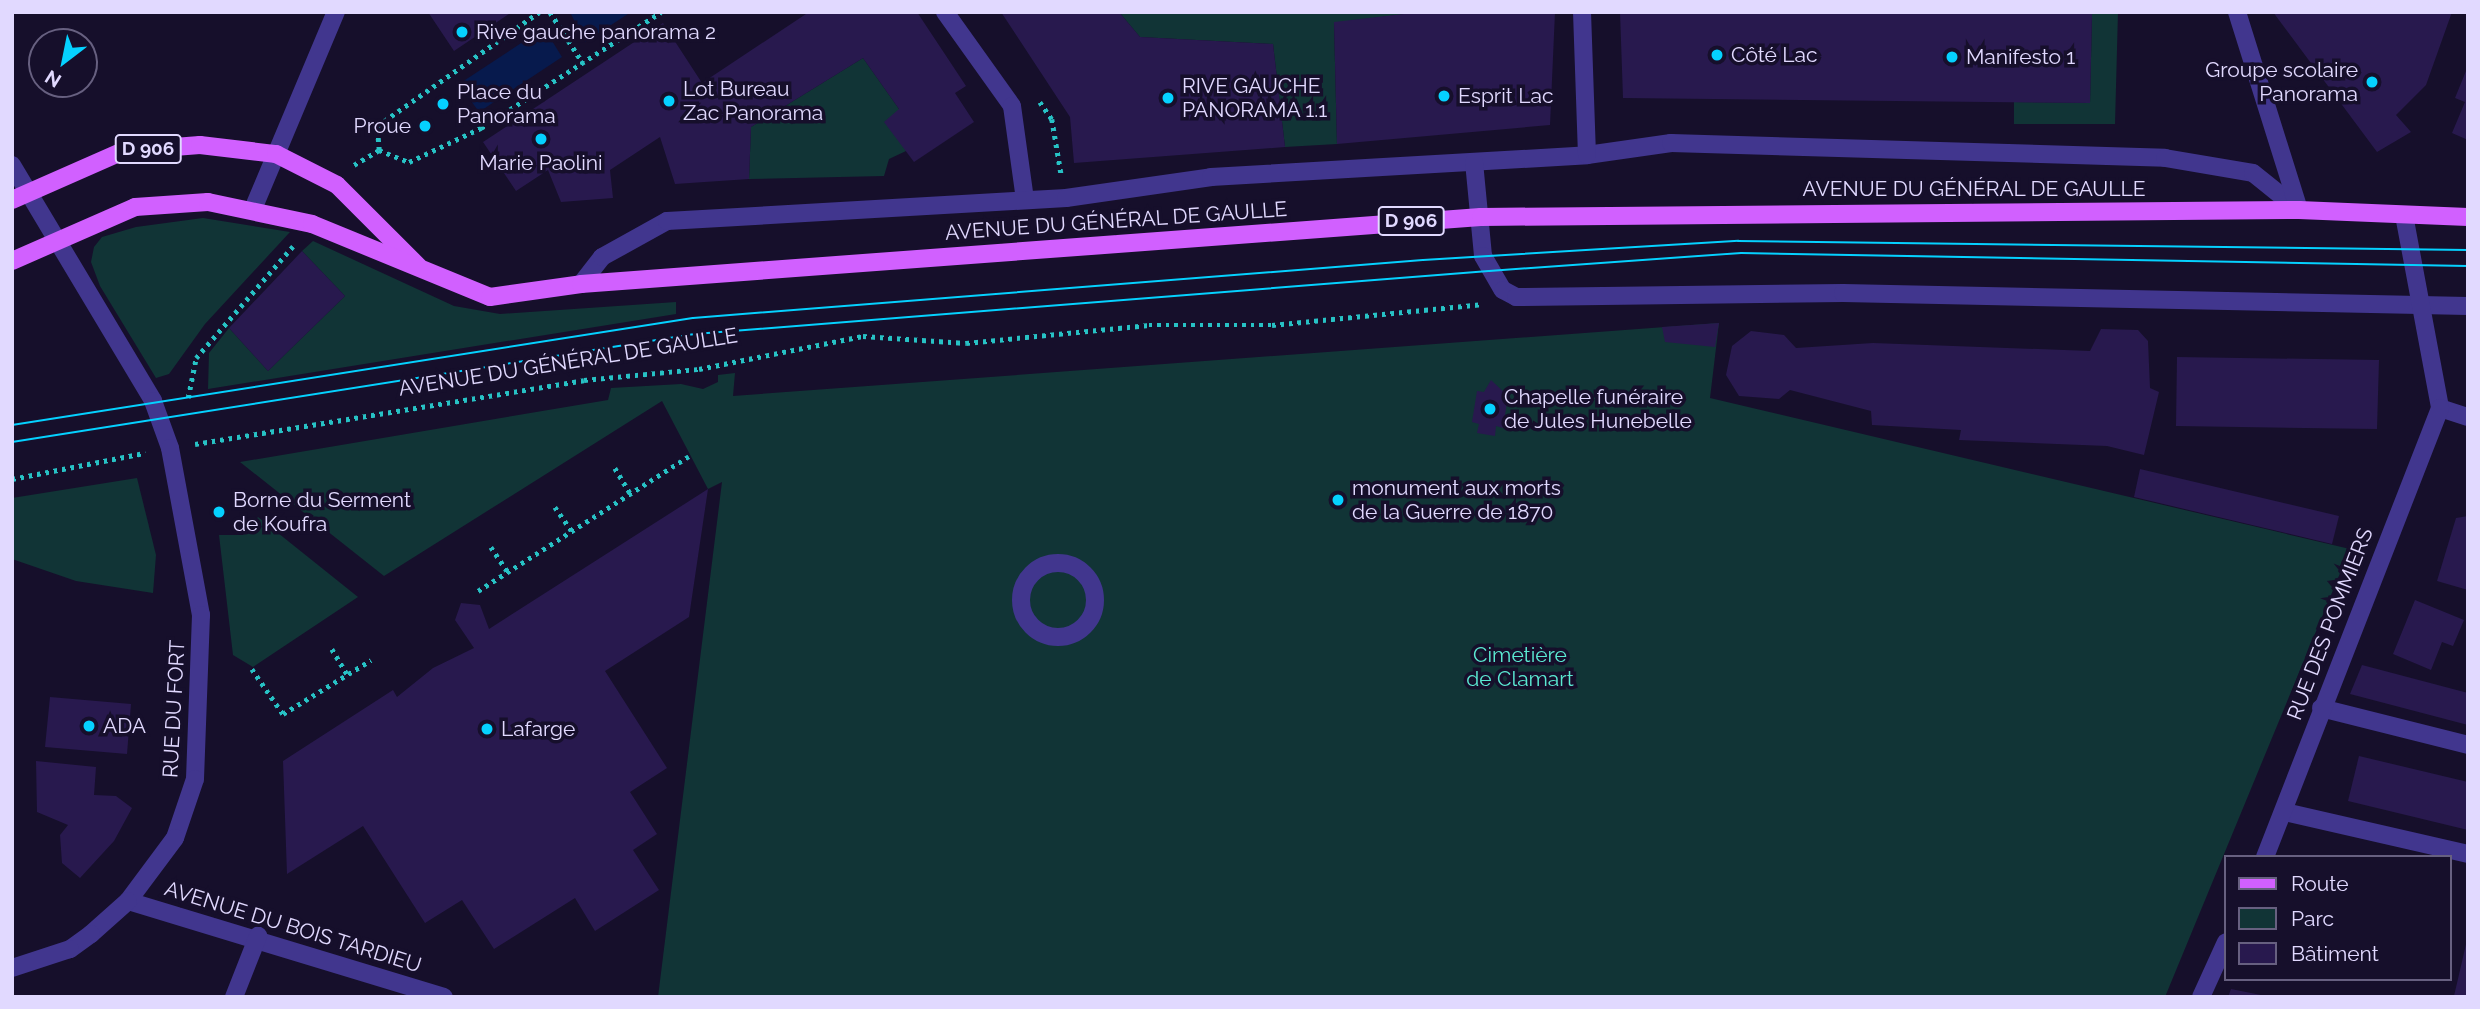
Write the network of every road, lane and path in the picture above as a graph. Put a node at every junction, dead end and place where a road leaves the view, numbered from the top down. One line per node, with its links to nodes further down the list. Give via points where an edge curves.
1 (336, 12): 10 (street)
2 (539, 12): 9 (path, via 377,126)
3 (550, 12): 8 (path)
4 (661, 12): 8 (path)
5 (944, 12): 16 (street, via 1012,106)
6 (1582, 12): 11 (street)
7 (2238, 12): 18 (street)
8 (583, 63): 9 (path, via 481,128 410,162)
9 (379, 150): 14 (path)
10 (276, 154): 15 (main road, D 906, via 200,145 123,151); 17 (street); 25 (main road, AVENUE DU GÉNÉRAL DE GAULLE / D 906, via 337,185)
11 (1587, 155): 12 (street); 18 (street, via 1671,143 2165,158 2253,173)
12 (1475, 162): 16 (street, via 1211,177); 20 (street)
13 (12, 165): 15 (street, RUE DU FORT)
14 (349, 169)
15 (20, 195): 22 (street, RUE DU FORT)
16 (1025, 200): 26 (street, via 667,221 602,257)
17 (253, 209): 22 (main road, D 906, via 208,202 135,207); 25 (main road, AVENUE DU GÉNÉRAL DE GAULLE / D 906, via 312,224)
18 (2299, 210): 19 (main road, AVENUE DU GÉNÉRAL DE GAULLE / D 906); 20 (main road, AVENUE DU GÉNÉRAL DE GAULLE / D 906)
19 (2404, 215): 21 (main road, AVENUE DU GÉNÉRAL DE GAULLE / D 906); 28 (street)
20 (1480, 217): 26 (main road, AVENUE DU GÉNÉRAL DE GAULLE / D 906); 27 (street, via 1489,271)
21 (2468, 217)
22 (57, 236): 24 (main road, D 906); 33 (street, RUE DU FORT, via 136,366)
23 (300, 237): 30 (path, via 196,358)
24 (12, 261)
25 (425, 274): 26 (main road, AVENUE DU GÉNÉRAL DE GAULLE / D 906, via 490,297)
26 (582, 284)
27 (1516, 297): 28 (street, via 1843,293); 33 (path, AVENUE DU GÉNÉRAL DE GAULLE, via 1272,325 1149,325 966,343 863,336 699,369 584,380)
28 (2422, 304): 29 (street); 31 (street)
29 (2468, 306)
30 (188, 398)
31 (2440, 408): 32 (street); 48 (street, RUE DES POMMIERS)
32 (2468, 417)
33 (170, 448): 36 (path, AVENUE DU GÉNÉRAL DE GAULLE); 53 (street, RUE DU FORT, via 201,615 197,749 188,807 175,838)
34 (689, 456): 37 (path)
35 (615, 468): 37 (path)
36 (12, 480)
37 (630, 493): 39 (path)
38 (555, 507): 39 (path)
39 (572, 531): 42 (path)
40 (491, 547): 42 (path)
41 (1041, 566): 41 (street, via 1025,583 1025,617 1042,634 1075,633 1094,606 1091,584 1064,564)
42 (508, 572): 43 (path)
43 (478, 591)
44 (332, 649): 47 (path)
45 (371, 660): 47 (path)
46 (252, 669): 47 (path, via 283,714)
47 (347, 674)
48 (2321, 708): 49 (street); 50 (street, RUE DES POMMIERS)
49 (2468, 745)
50 (2285, 812): 51 (street); 52 (street, RUE DES POMMIERS)
51 (2468, 854)
52 (2266, 855)
53 (128, 901): 54 (street, AVENUE DU BOIS TARDIEU); 56 (street, RUE DU FORT, via 71,949)
54 (258, 936): 57 (street); 58 (street, AVENUE DU BOIS TARDIEU)
55 (2224, 947): 59 (street)
56 (12, 968)
57 (234, 997)
58 (444, 997)
59 (2202, 997)

